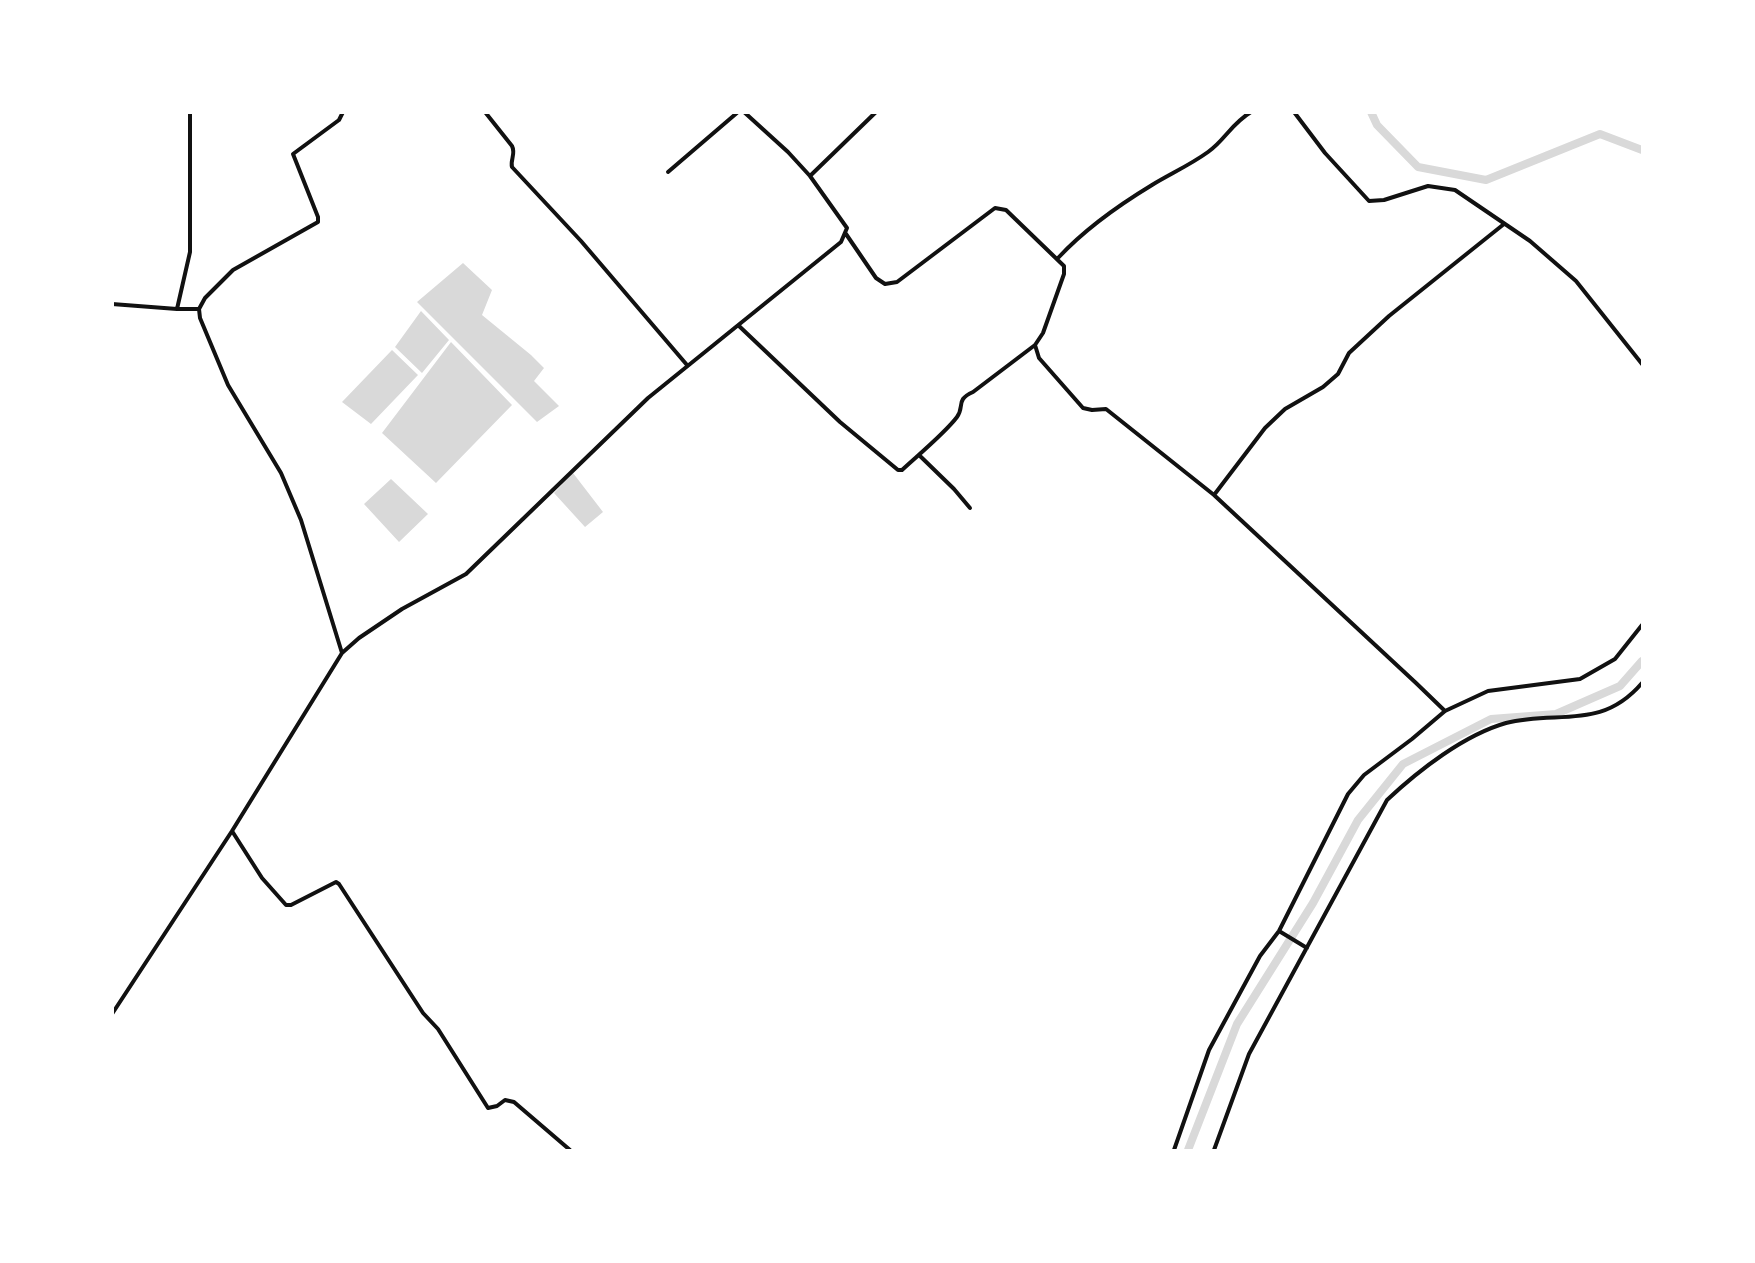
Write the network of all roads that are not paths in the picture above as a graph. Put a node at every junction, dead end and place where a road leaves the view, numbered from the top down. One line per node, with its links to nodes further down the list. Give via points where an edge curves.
1 (190, 112): 15 (street, via 190,252)
2 (343, 112): 16 (street, via 339,120 293,154 318,222 233,270)
3 (485, 112): 20 (street, via 512,146 512,167)
4 (738, 112): 9 (street)
5 (744, 112): 10 (street)
6 (876, 112): 10 (street)
7 (1251, 112): 13 (street, via 1208,152 1107,216)
8 (1293, 112): 11 (street, via 1369,201 1428,186 1441,187 1455,190)
9 (668, 172)
10 (810, 176): 12 (street, via 847,228)
11 (1504, 224): 19 (street, via 1576,281); 22 (street, via 1389,316 1349,353 1338,374 1323,387 1285,409 1265,428)
12 (846, 234): 13 (street, via 876,279 885,284 897,282 995,208 1006,210); 17 (street)
13 (1058, 258): 18 (street, via 1064,274)
14 (112, 304): 15 (street)
15 (177, 309): 16 (street)
16 (199, 309): 25 (street, via 228,385 281,473 301,520)
17 (739, 326): 20 (street); 21 (street, via 895,468 902,470)
18 (1035, 345): 21 (street, via 964,397 958,416); 22 (street, via 1039,358 1083,408 1106,409)
19 (1642, 364)
20 (687, 366): 25 (street, via 648,398 466,574 402,609)
21 (919, 454): 23 (street)
22 (1214, 495): 27 (street)
23 (970, 508)
24 (1642, 625): 27 (street, via 1615,660 1580,679 1488,691)
25 (342, 653): 28 (street)
26 (1642, 683): 30 (street, via 1619,705 1587,716 1506,723 1472,736 1402,786 1387,800 1372,825)
27 (1445, 711): 29 (street, via 1364,775 1348,794)
28 (232, 831): 31 (street); 32 (street, via 262,878 286,905 339,884 488,1108 505,1100 514,1102)
29 (1280, 932): 30 (street); 33 (street, via 1260,956 1209,1050)
30 (1307, 948): 34 (street, via 1249,1054)
31 (113, 1013)
32 (570, 1150)
33 (1174, 1150)
34 (1214, 1150)

